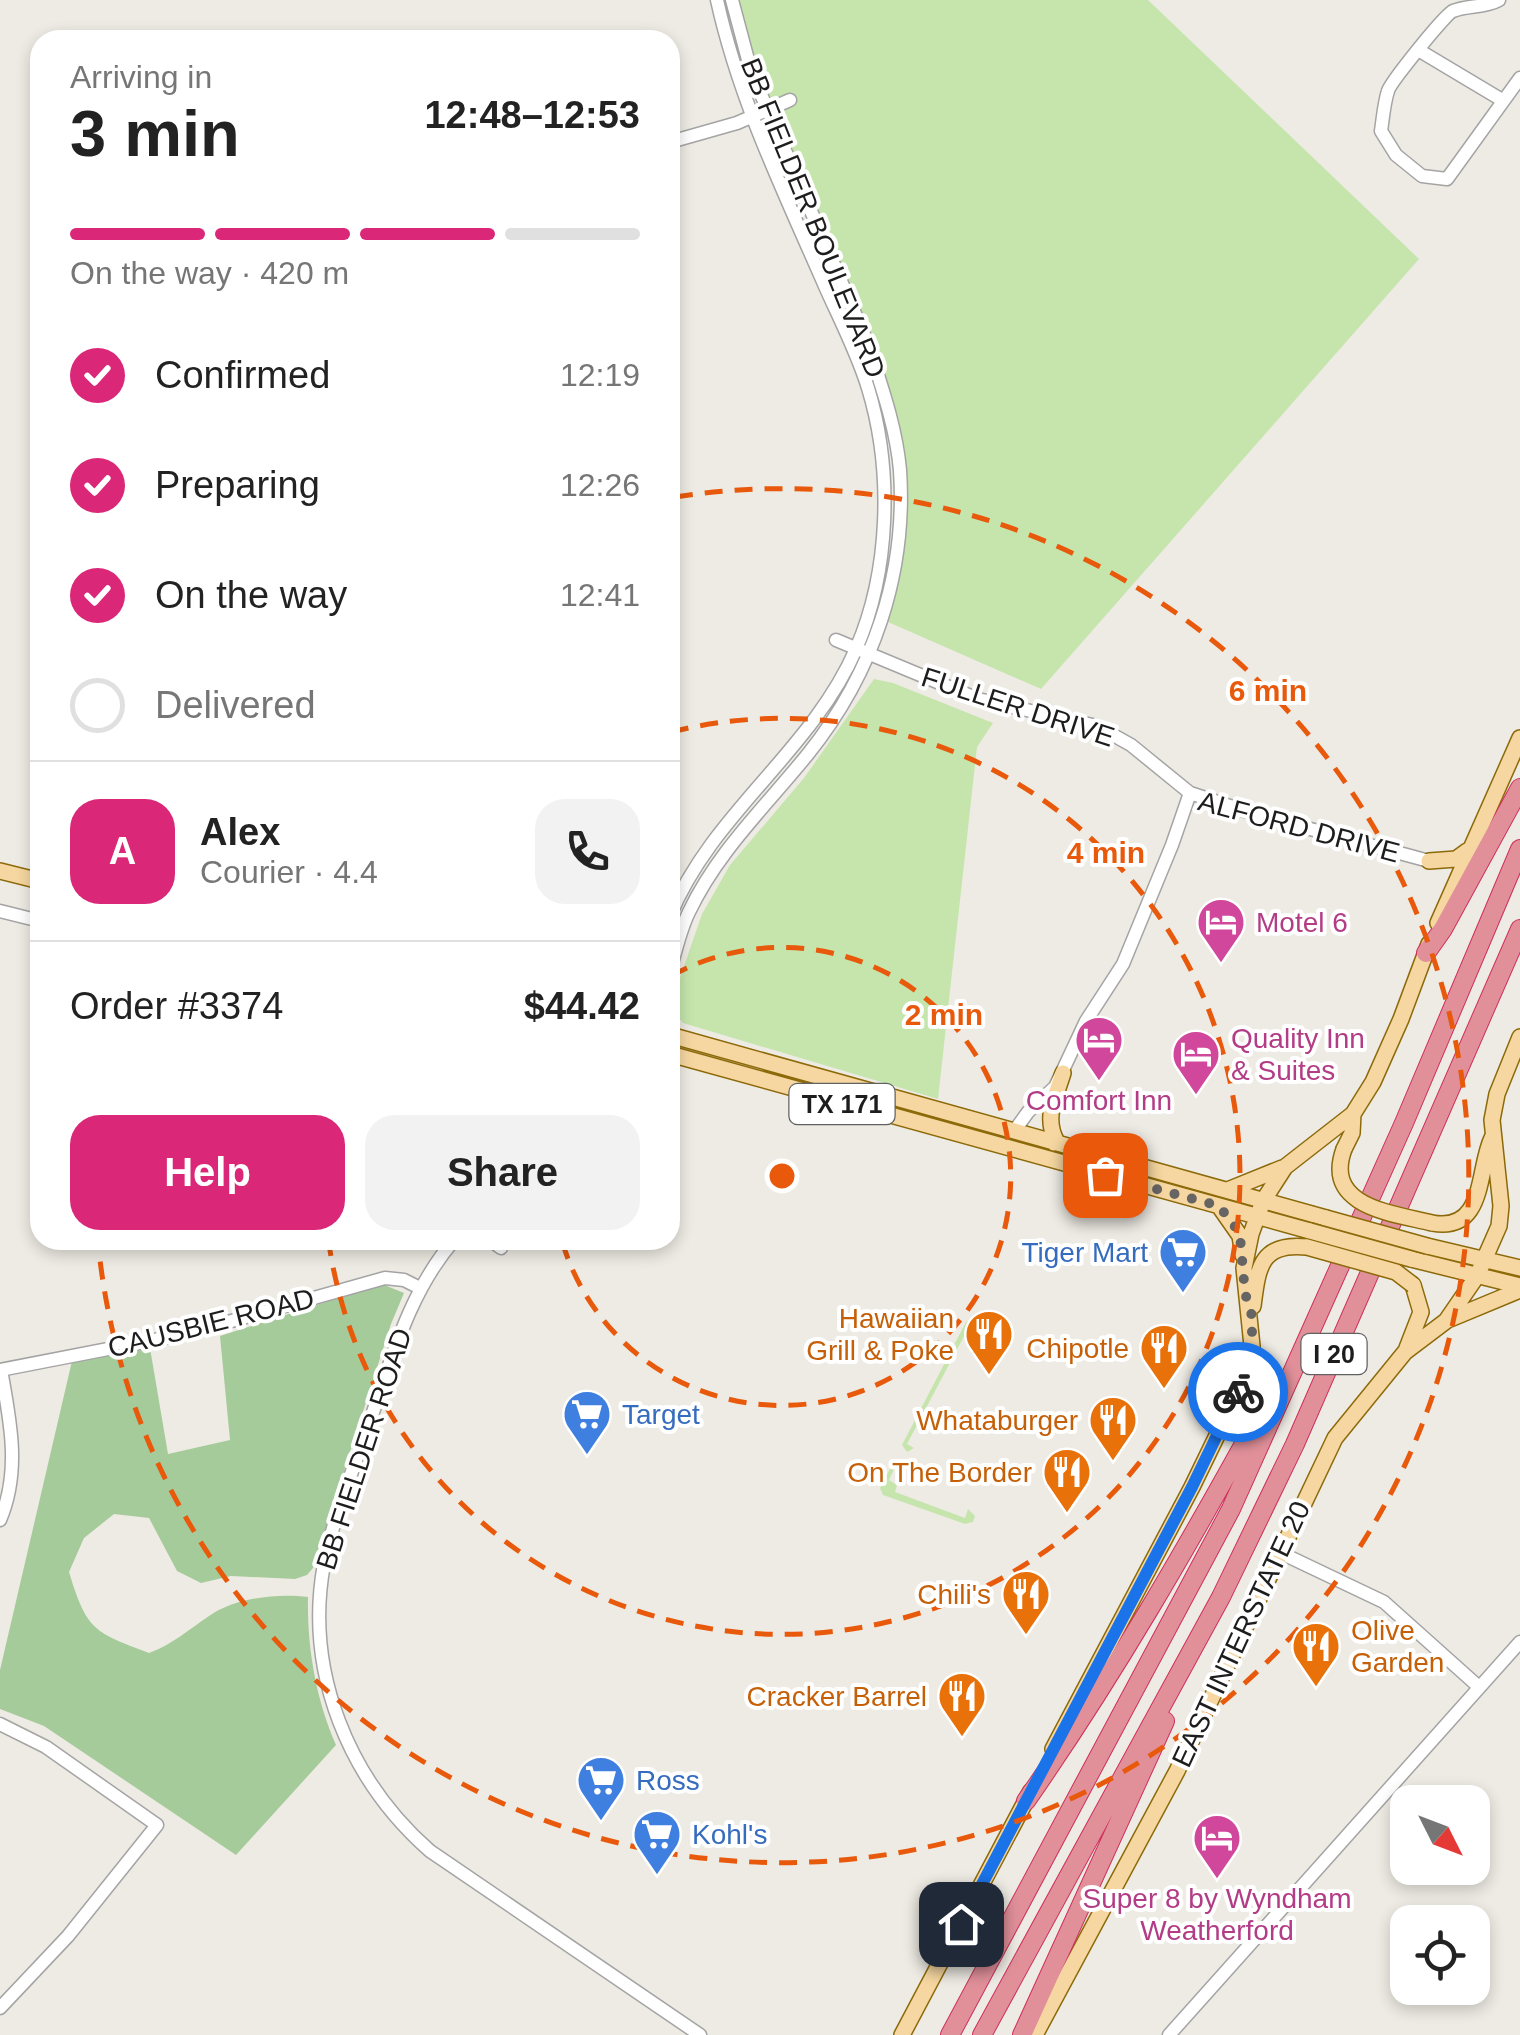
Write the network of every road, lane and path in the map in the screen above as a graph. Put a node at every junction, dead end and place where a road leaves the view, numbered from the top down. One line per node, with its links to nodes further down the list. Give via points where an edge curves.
1 (717, 0): 9 (street, BB FIELDER BOULEVARD)
2 (732, 0): 8 (street, BB FIELDER BOULEVARD)
3 (1499, 0): 4 (street, via 1451,11)
4 (1420, 52): 7 (street); 7 (street, via 1389,87 1381,131 1396,155 1422,176 1448,178)
5 (1520, 78): 7 (street)
6 (790, 100): 8 (street)
7 (1502, 100)
8 (767, 110): 9 (street); 13 (street, BB FIELDER BOULEVARD, via 868,344 893,426 900,518 885,613)
9 (751, 116): 10 (street); 12 (street, BB FIELDER BOULEVARD, via 854,350 877,427 884,468 879,565)
10 (680, 139)
11 (836, 640): 12 (street, FULLER DRIVE)
12 (856, 648): 13 (street, FULLER DRIVE); 23 (street, BB FIELDER BOULEVARD, via 824,708 720,831)
13 (870, 655): 16 (street, FULLER DRIVE, via 978,700 1097,726); 27 (street, BB FIELDER BOULEVARD, via 821,737 710,873)
14 (1520, 738): 17 (main road)
15 (1520, 788): 28 (highway)
16 (1190, 792): 19 (street, ALFORD DRIVE); 32 (street, ALFORD DRIVE, via 1124,964 1086,1020)
17 (1470, 848): 19 (main road, via 1456,859); 22 (main road)
18 (1520, 849): 55 (highway, I 20)
19 (1428, 861): 22 (main road, via 1448,875)
20 (0, 871): 21 (main road)
21 (30, 878)
22 (1452, 891): 28 (main road)
23 (680, 895)
24 (0, 911): 25 (street)
25 (30, 918)
26 (1520, 929): 59 (highway, I 20, via 1295,1444)
27 (680, 937)
28 (1426, 954): 33 (main road)
29 (680, 1037): 34 (main road, TX 171)
30 (1520, 1037): 35 (main road, via 1498,1094)
31 (680, 1057): 36 (main road, TX 171)
32 (1063, 1073): 34 (street, ALFORD DRIVE); 37 (main road, via 1048,1123)
33 (1353, 1114): 35 (main road, bridge, via 1342,1178 1358,1201 1432,1224 1454,1222 1476,1202); 39 (main road)
34 (1014, 1130): 36 (main road); 37 (main road, TX 171)
35 (1492, 1138): 43 (main road)
36 (972, 1139): 38 (main road, TX 171)
37 (1057, 1142): 38 (main road, via 1021,1144); 40 (main road, TX 171)
38 (1015, 1152): 41 (main road, TX 171)
39 (1285, 1167): 40 (main road); 42 (main road)
40 (1230, 1190): 42 (main road, TX 171)
41 (1219, 1206): 42 (main road, TX 171); 46 (main road, via 1240,1236)
42 (1260, 1208): 44 (main road, TX 171); 46 (main road)
43 (1498, 1226): 47 (main road, EAST INTERSTATE 20); 48 (main road)
44 (1312, 1231): 47 (main road, TX 171, bridge); 51 (main road, via 1263,1260); 53 (main road, bridge, via 1413,1285 1421,1312)
45 (447, 1250): 49 (street, BB FIELDER ROAD)
46 (1244, 1268): 51 (main road)
47 (1480, 1268): 48 (main road, TX 171); 50 (main road, TX 171); 52 (main road, EAST INTERSTATE 20)
48 (1519, 1268)
49 (420, 1288): 54 (street, CAUSBIE ROAD, via 378,1279 185,1334); 65 (street, BB FIELDER ROAD, via 324,1566 323,1666 340,1723 371,1786 430,1852)
50 (1520, 1289): 52 (main road)
51 (1252, 1316): 62 (main road, via 1242,1384)
52 (1446, 1321): 53 (main road, EAST INTERSTATE 20)
53 (1406, 1352): 57 (main road, EAST INTERSTATE 20, via 1335,1438)
54 (0, 1370): 56 (street, via 12,1434 12,1472)
55 (1290, 1380): 62 (highway, via 1261,1413 1146,1616); 67 (highway, I 20, via 1231,1509)
56 (0, 1520)
57 (1281, 1552): 60 (street, via 1384,1602); 70 (main road, EAST INTERSTATE 20, via 1177,1771)
58 (1520, 1642): 60 (street)
59 (1177, 1679): 68 (highway, I 20); 69 (highway, via 1172,1706)
60 (1479, 1687): 71 (street)
61 (0, 1724): 63 (street, via 46,1747 157,1825 68,1936)
62 (1026, 1801): 66 (main road)
63 (5, 1991): 64 (street)
64 (0, 2008)
65 (700, 2035)
66 (902, 2035)
67 (950, 2035)
68 (982, 2035)
69 (1022, 2035)
70 (1035, 2035)
71 (1169, 2035)

